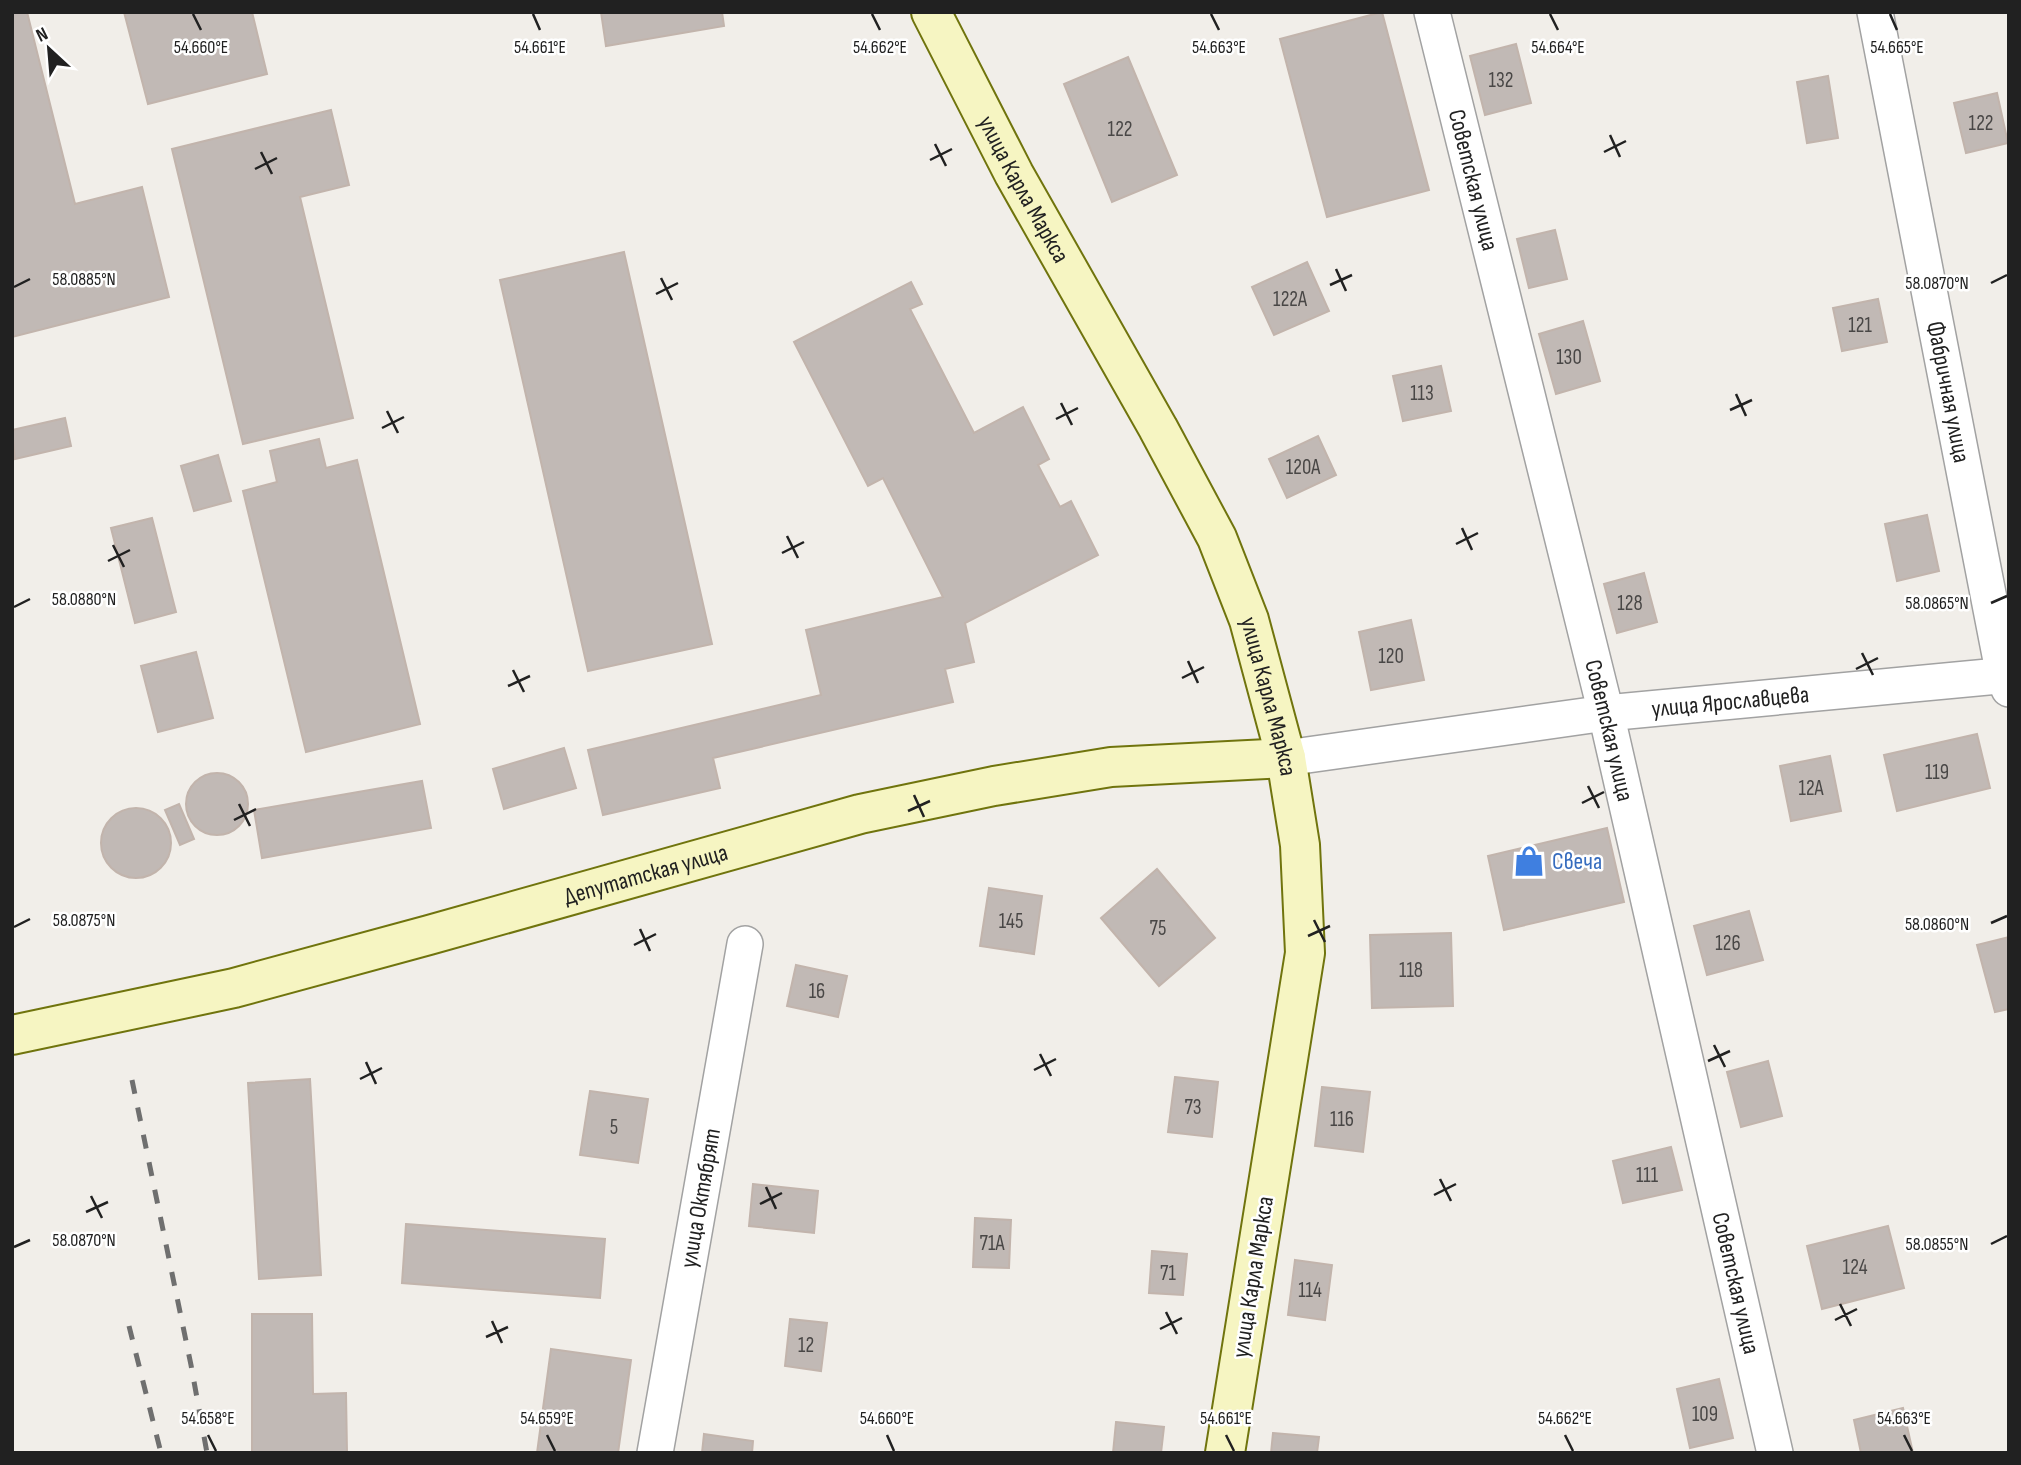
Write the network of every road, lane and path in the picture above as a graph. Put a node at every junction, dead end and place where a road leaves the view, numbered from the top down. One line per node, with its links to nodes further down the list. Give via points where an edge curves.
1 (931, 12): 6 (main road, улица Карла Маркса, via 1014,174 1217,538 1249,620)
2 (1432, 12): 5 (street, Советская улица)
3 (1875, 12): 4 (street, Фабричная улица)
4 (2007, 680): 5 (street, улица Ярославцева)
5 (1605, 713): 6 (street, улица Ярославцева); 11 (street, Советская улица)
6 (1286, 758): 8 (main road, Депутатская улица, via 1111,766 860,814 234,988); 10 (main road, улица Карла Маркса, via 1300,845 1305,953)
7 (745, 944): 9 (street, улица Октябрят)
8 (12, 1035)
9 (655, 1453)
10 (1225, 1453)
11 (1775, 1453)

